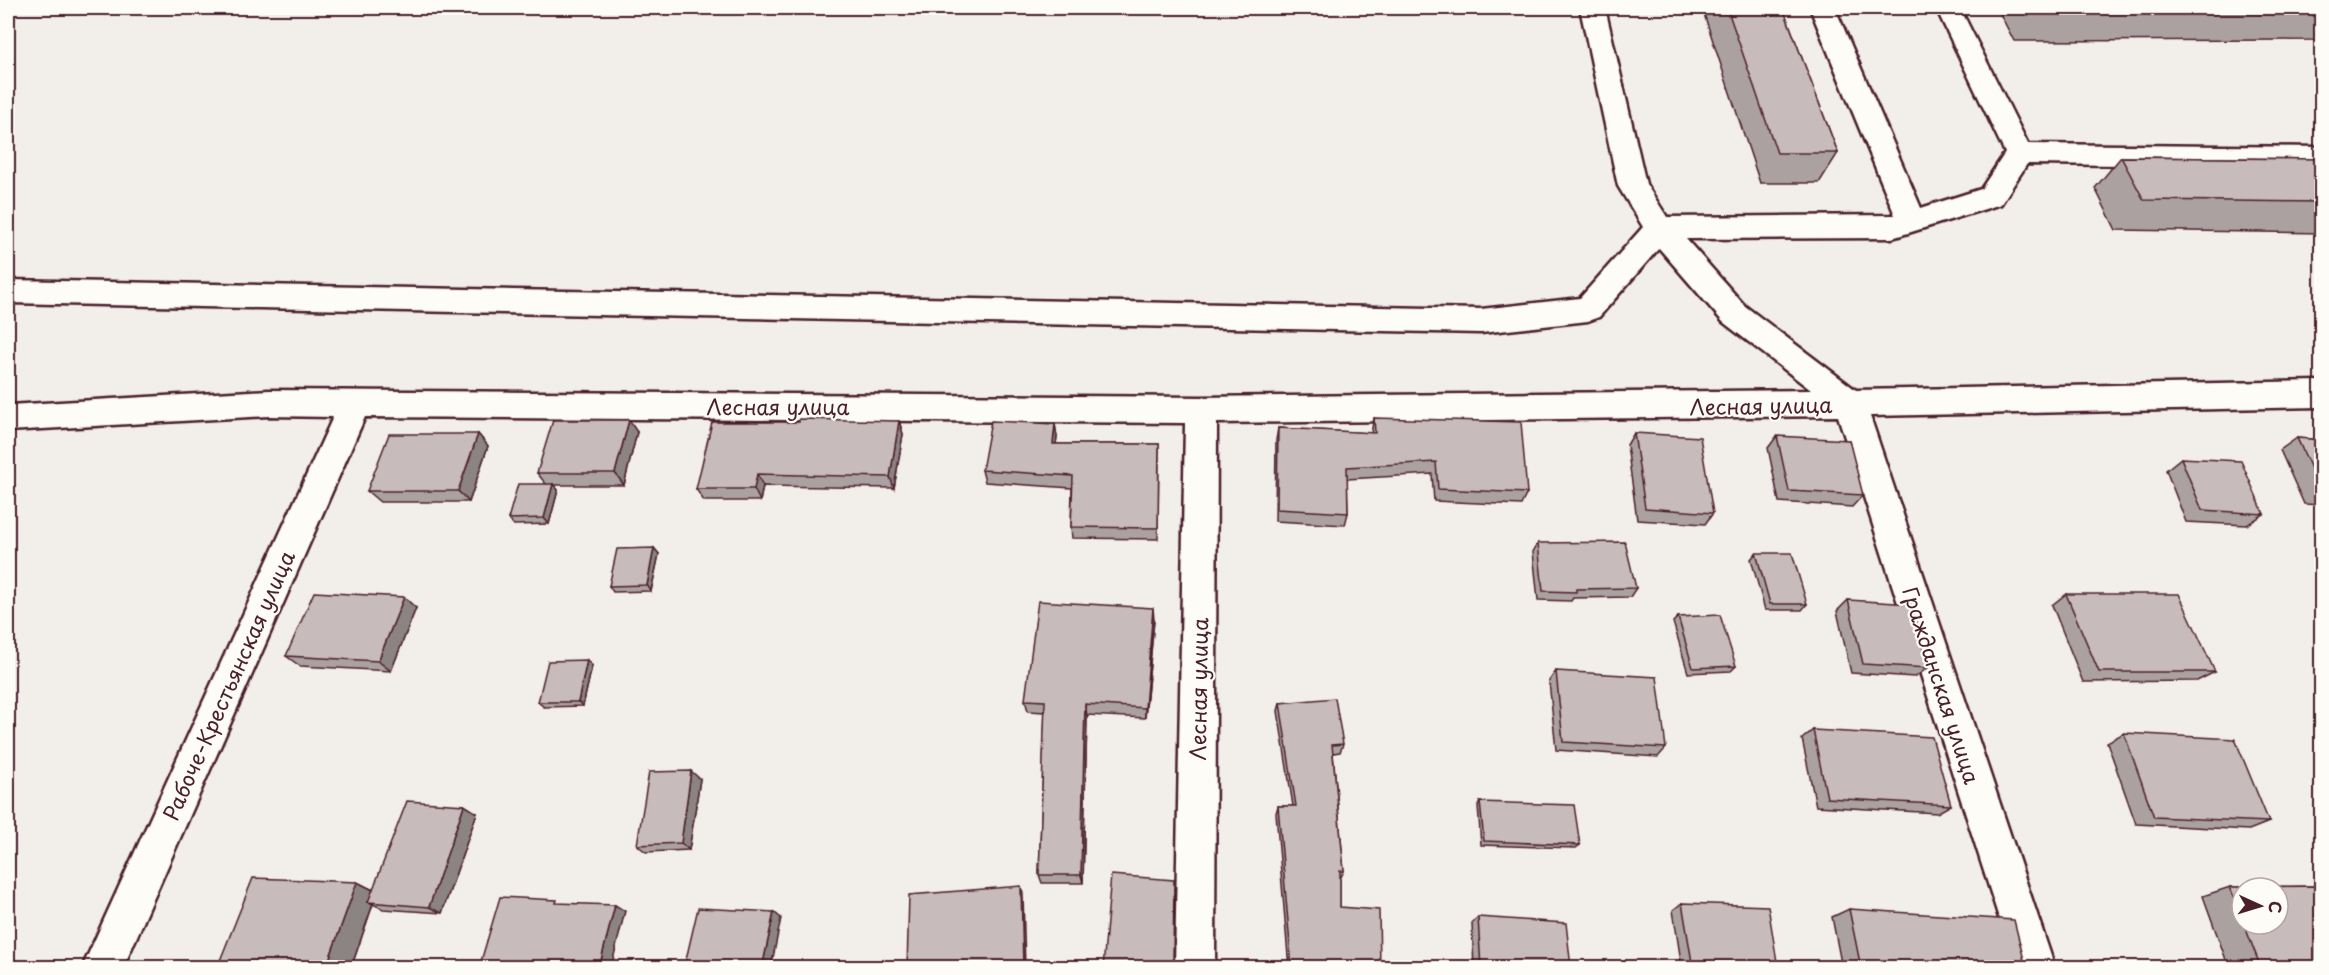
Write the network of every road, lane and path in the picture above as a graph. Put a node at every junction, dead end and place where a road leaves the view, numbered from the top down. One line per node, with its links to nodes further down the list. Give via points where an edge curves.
1 (1592, 8): 7 (street, via 1632,186)
2 (1821, 8): 6 (street)
3 (1948, 8): 4 (street)
4 (2019, 154): 5 (street); 6 (street, via 1991,197)
5 (2322, 157)
6 (1912, 221): 7 (street, via 1892,227)
7 (1659, 228): 8 (street, via 1588,309 1480,321); 11 (street, via 1734,314)
8 (8, 291)
9 (2322, 394): 11 (street, Лесная улица)
10 (355, 403): 12 (street, Лесная улица); 13 (street, Лесная улица, via 269,403); 14 (street, Рабоче-Крестьянская улица)
11 (1850, 404): 12 (street, Лесная улица); 16 (street, Гражданская улица)
12 (1201, 410): 15 (street, Лесная улица)
13 (8, 418)
14 (102, 968)
15 (1195, 968)
16 (2035, 968)

